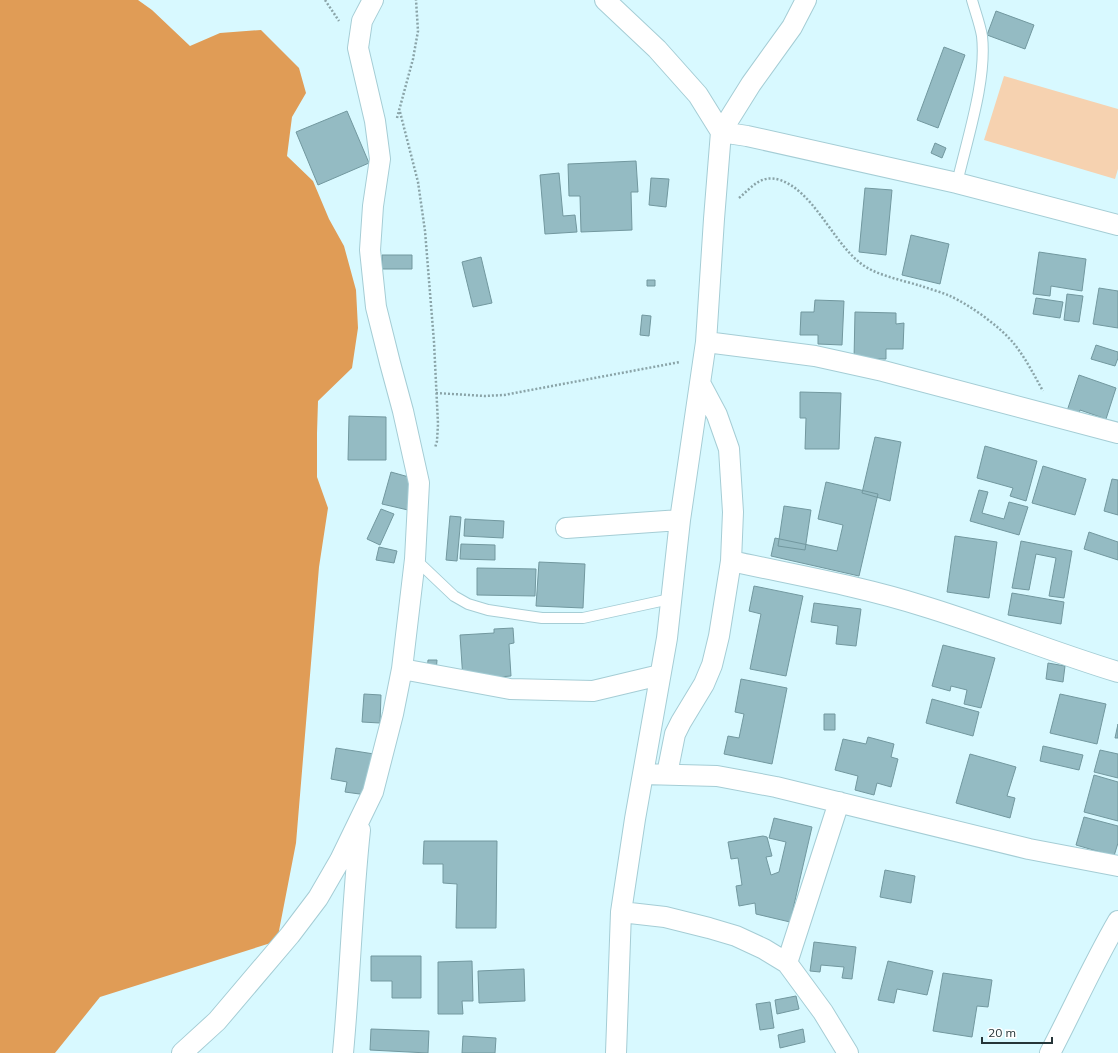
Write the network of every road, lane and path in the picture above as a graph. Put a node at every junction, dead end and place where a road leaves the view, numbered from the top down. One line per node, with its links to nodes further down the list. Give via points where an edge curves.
1 (373, 0): 20 (street, via 362,21 358,48 375,122 380,160 370,250 376,307 404,411 419,483)
2 (416, 0): 6 (path, via 418,31)
3 (605, 0): 8 (street, via 657,49 698,95)
4 (806, 0): 8 (street, via 792,27 751,84)
5 (972, 0): 9 (lane, via 982,35 983,63 976,106)
6 (400, 112): 7 (path); 14 (path, via 418,182 425,231)
7 (397, 119)
8 (721, 132): 9 (street); 10 (street)
9 (957, 183): 11 (street)
10 (714, 219): 12 (street); 15 (path, via 759,181 766,178 790,184 812,205 848,252 860,263 872,270 950,296 1004,333 1026,361)
11 (1118, 225)
12 (705, 350): 13 (street); 14 (path, via 651,369 504,395); 15 (street, via 815,356)
13 (700, 383): 18 (street); 21 (street, via 717,415 729,449 733,512)
14 (436, 393): 17 (path, via 438,424)
15 (1059, 417): 16 (street)
16 (1118, 432)
17 (434, 449)
18 (680, 520): 19 (street); 22 (street)
19 (566, 528)
20 (415, 559): 22 (lane, via 454,596 468,604 488,610 542,618 583,618); 23 (street)
21 (731, 561): 24 (street, via 922,606); 27 (street, via 712,665 675,734)
22 (670, 600): 25 (street, via 667,638)
23 (402, 669): 25 (street, via 510,689 593,691); 29 (street, via 394,714 373,792)
24 (1118, 672)
25 (660, 675): 26 (street)
26 (643, 774): 27 (street); 31 (street)
27 (667, 774): 28 (street, via 717,776 776,786)
28 (839, 802): 30 (street, via 1029,849); 33 (street)
29 (362, 816): 34 (street, via 318,898 290,935 217,1021); 35 (street)
30 (1118, 866)
31 (621, 912): 33 (street, via 665,917 709,928 764,949); 36 (street)
32 (1118, 921): 38 (street)
33 (786, 963): 37 (street, via 824,1012)
34 (182, 1053)
35 (343, 1053)
36 (616, 1053)
37 (848, 1053)
38 (1050, 1053)

